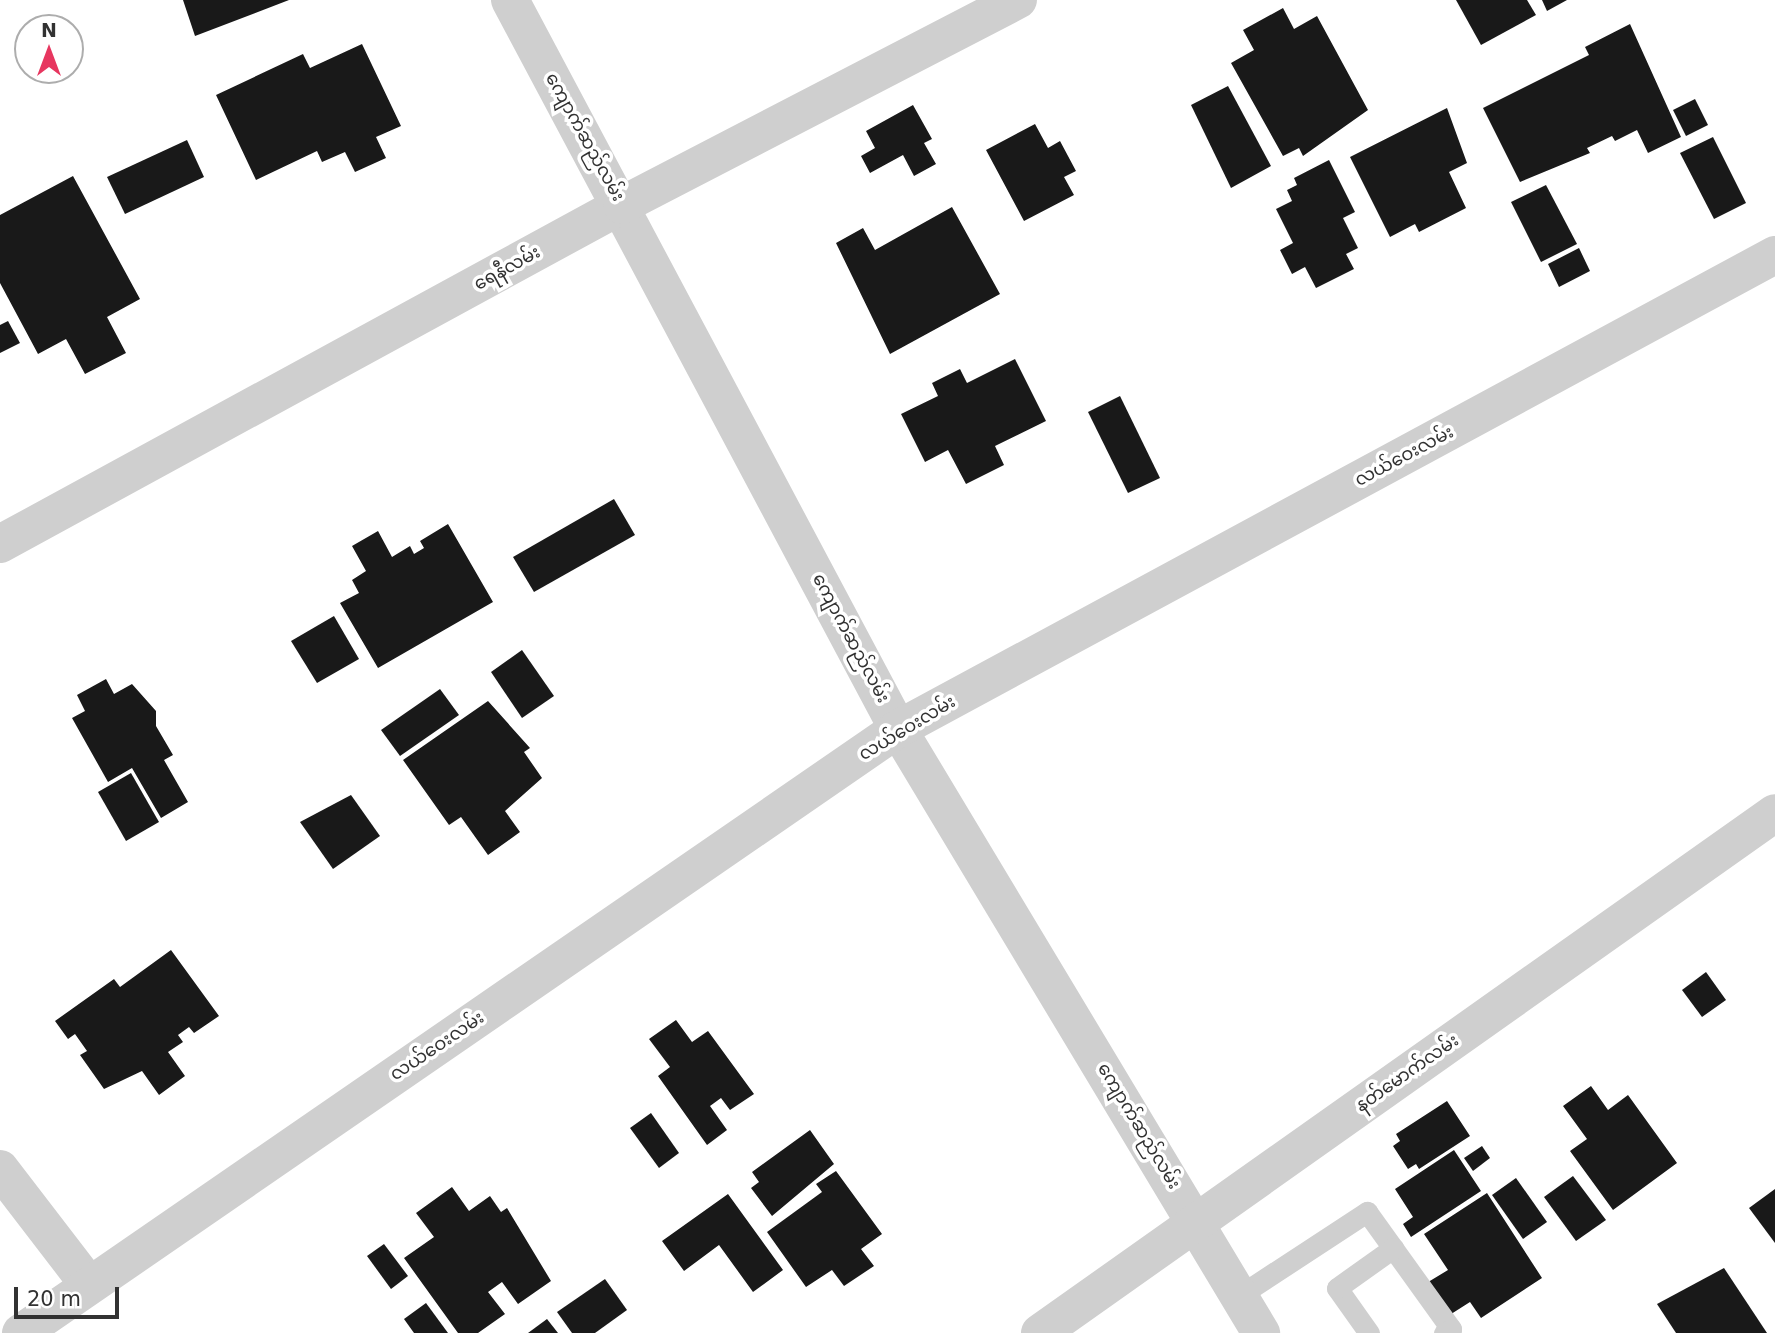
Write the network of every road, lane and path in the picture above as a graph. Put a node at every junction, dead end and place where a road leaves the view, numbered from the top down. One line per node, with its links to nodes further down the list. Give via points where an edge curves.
1 (510, 0): 3 (street, ကျောက်ဆည်လမ်း)
2 (1018, 0): 3 (street, ရေနီလမ်း)
3 (622, 205): 5 (street, ရေနီလမ်း); 6 (street, ကျောက်ဆည်လမ်း)
4 (1775, 255): 6 (street, လယ်ဝေးလမ်း)
5 (0, 544)
6 (898, 729): 9 (street, ကျောက်ဆည်လမ်း); 11 (street, လယ်ဝေးလမ်း)
7 (1775, 813): 9 (street, နတ်မောက်လမ်း)
8 (0, 1169): 11 (street)
9 (1198, 1222): 12 (street, ကျောက်ဆည်လမ်း); 14 (street, နတ်မောက်လမ်း)
10 (1393, 1248): 12 (lane, via 1367,1212); 16 (lane, via 1337,1288); 17 (lane, via 1451,1329)
11 (89, 1285): 13 (street, လယ်ဝေးလမ်း)
12 (1240, 1295): 15 (street, ကျောက်ဆည်လမ်း)
13 (21, 1333)
14 (1040, 1333)
15 (1261, 1333)
16 (1369, 1333)
17 (1444, 1333)

